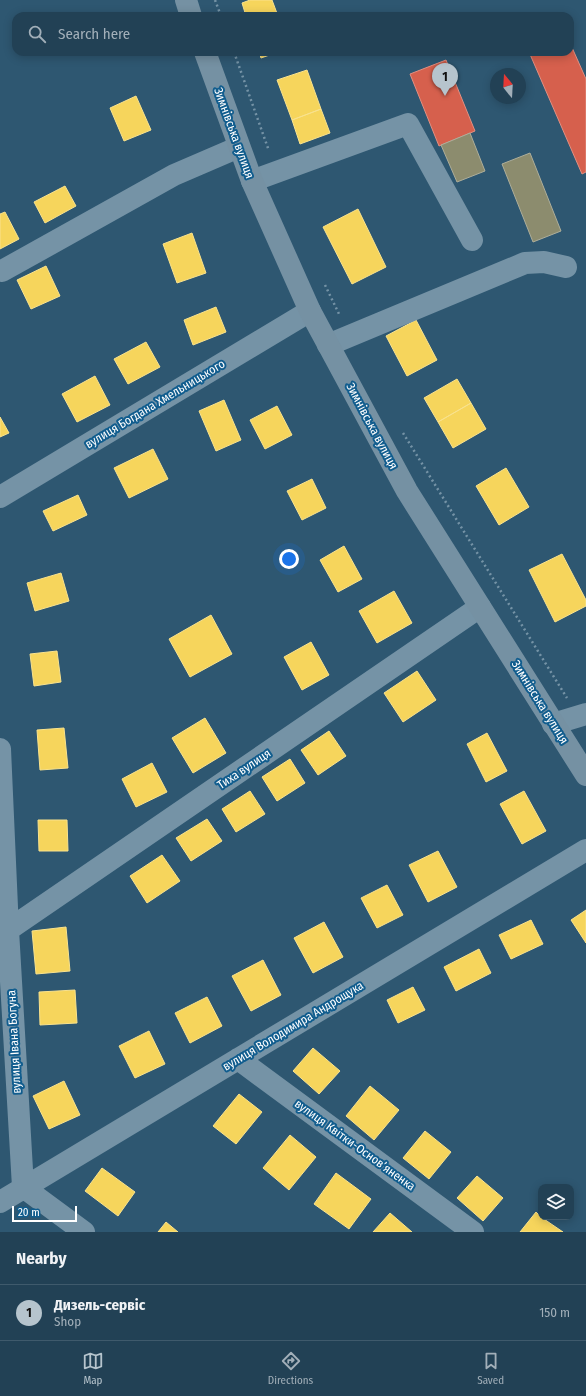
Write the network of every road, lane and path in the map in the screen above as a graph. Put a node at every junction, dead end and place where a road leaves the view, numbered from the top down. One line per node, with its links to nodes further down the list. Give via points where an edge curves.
1 (186, 0): 3 (main road)
2 (215, 0): 4 (path)
3 (190, 12)
4 (220, 12)
5 (206, 56): 7 (main road, Зимнівська вулиця)
6 (235, 56): 8 (path)
7 (240, 148): 9 (main road, Зимнівська вулиця); 12 (street, via 174,175)
8 (276, 172): 9 (street); 10 (street, via 408,124)
9 (252, 181): 14 (main road, Зимнівська вулиця)
10 (472, 240)
11 (566, 267): 15 (street, via 544,262 525,263)
12 (2, 271)
13 (322, 279): 15 (path)
14 (310, 311): 16 (main road, Зимнівська вулиця); 18 (street, вулиця Богдана Хмельницького)
15 (350, 336): 16 (street)
16 (328, 345): 19 (main road, Зимнівська вулиця, via 407,491)
17 (401, 430): 20 (path)
18 (0, 497)
19 (480, 607): 21 (main road, Зимнівська вулиця); 25 (street, Тиха вулиця)
20 (582, 715): 21 (street)
21 (553, 724): 23 (main road, Зимнівська вулиця)
22 (0, 749): 25 (street, вулиця Івана Богуна)
23 (586, 775)
24 (586, 850): 26 (street, вулиця Володимира Андрощука)
25 (8, 930): 27 (street, вулиця Івана Богуна)
26 (238, 1059): 27 (street, вулиця Володимира Андрощука); 30 (street, вулиця Квітки-Основʼяненка)
27 (23, 1187): 28 (street, вулиця Володимира Андрощука); 29 (street)
28 (0, 1202)
29 (84, 1232)
30 (472, 1232)

